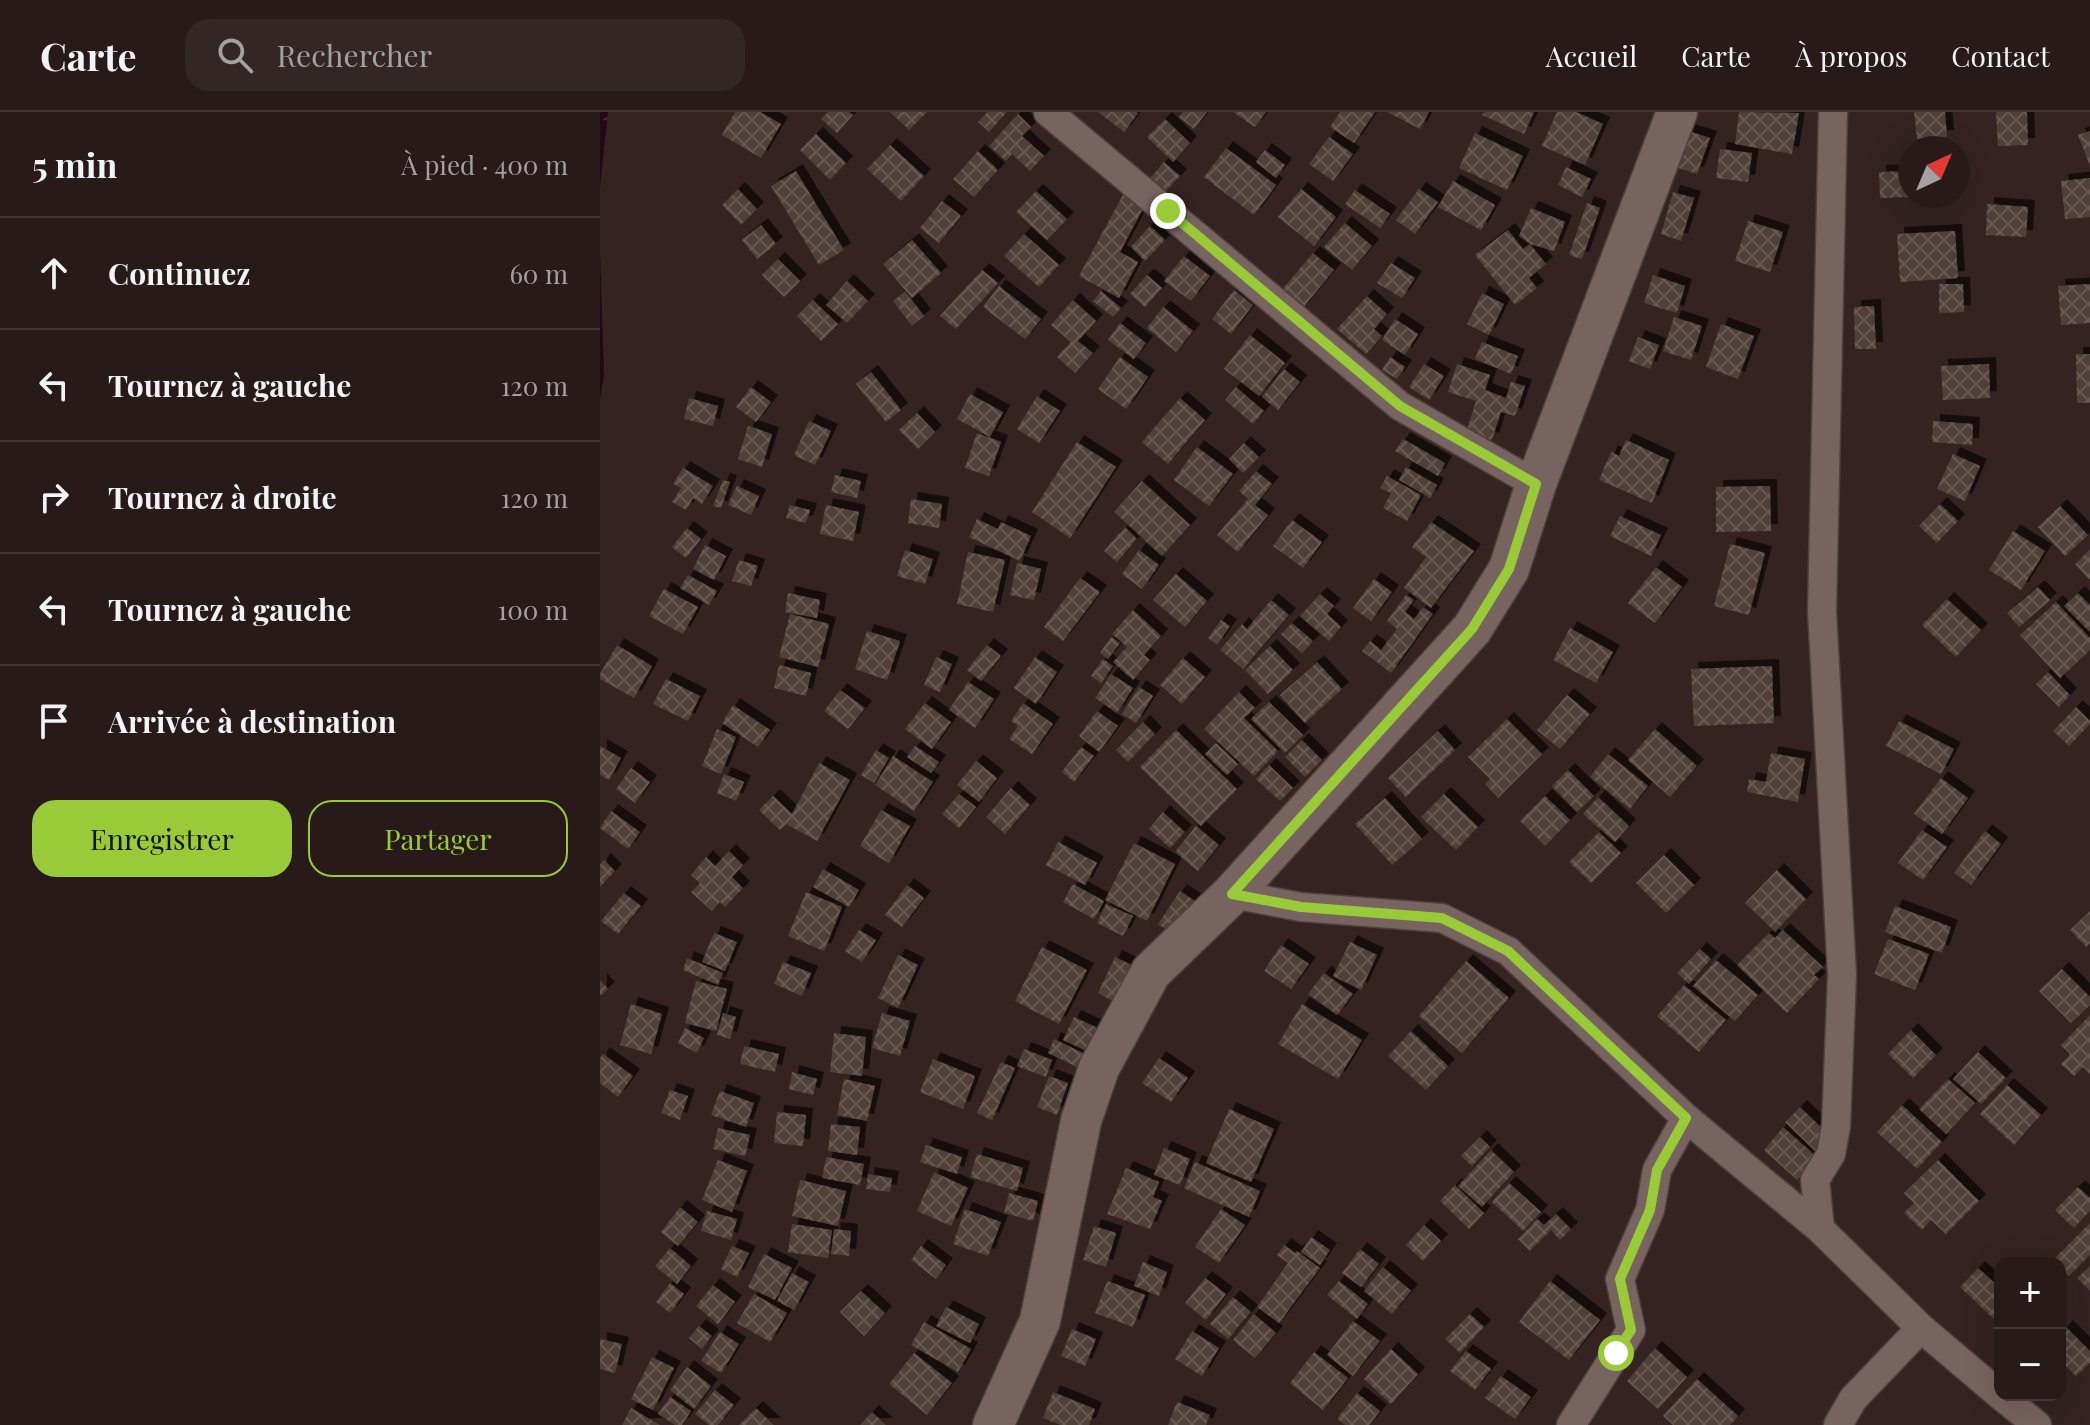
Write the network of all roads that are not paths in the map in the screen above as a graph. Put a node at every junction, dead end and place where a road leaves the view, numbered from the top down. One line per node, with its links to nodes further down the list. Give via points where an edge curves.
1 (1048, 112): 4 (street, via 1400,406)
2 (1677, 112): 4 (main road)
3 (1833, 112): 7 (street, via 1822,611 1842,975 1836,1126 1831,1154 1815,1180)
4 (1536, 484): 5 (main road, via 1509,569 1472,629)
5 (1232, 894): 6 (street, via 1301,907 1442,918 1455,924 1508,951); 11 (main road, via 1151,972 1099,1068 1081,1121 1040,1321)
6 (1686, 1118): 7 (street); 12 (street, via 1657,1170 1650,1210 1620,1279 1631,1330)
7 (1820, 1229): 8 (street)
8 (1921, 1328): 9 (street); 13 (street, via 1853,1399)
9 (1994, 1390)
10 (2007, 1401): 14 (street)
11 (993, 1425)
12 (1571, 1425)
13 (1838, 1425)
14 (2037, 1425)

